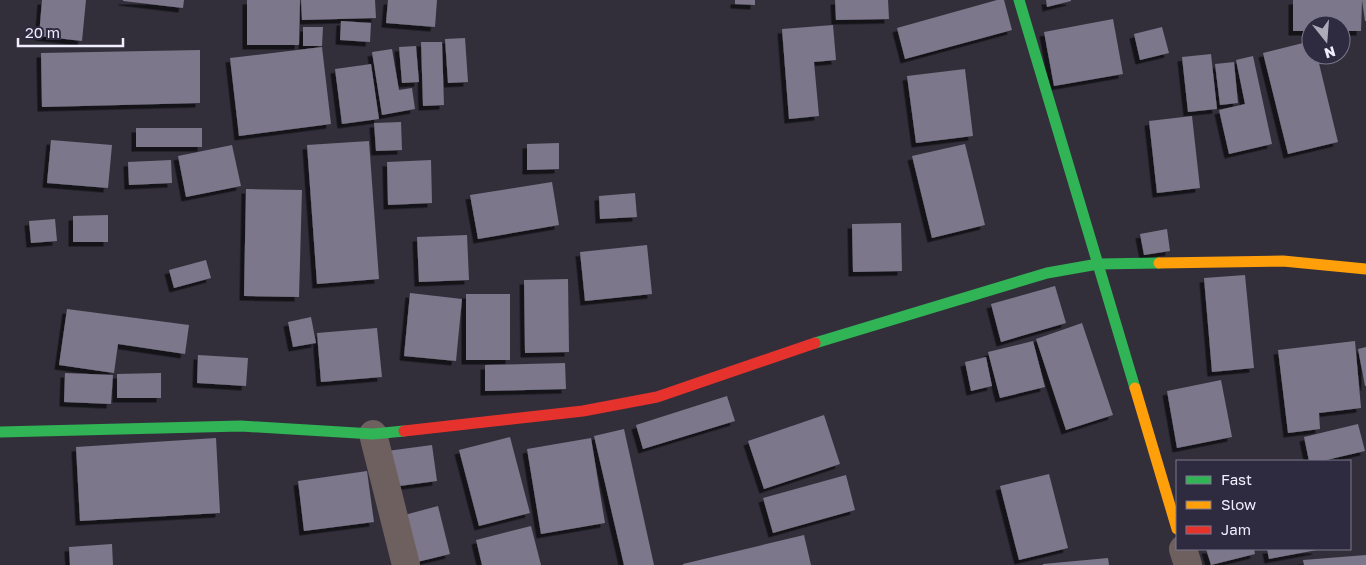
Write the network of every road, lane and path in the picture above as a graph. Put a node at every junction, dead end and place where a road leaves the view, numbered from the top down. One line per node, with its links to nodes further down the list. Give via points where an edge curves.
1 (1018, 0): 2 (street)
2 (1098, 264): 3 (street, via 1283,260); 5 (street, via 1047,273 806,345 657,397 583,411); 6 (street)
3 (1366, 270)
4 (0, 432): 5 (street, via 241,426)
5 (373, 434): 8 (street)
6 (1176, 526)
7 (1183, 550): 9 (street)
8 (406, 565)
9 (1188, 565)

